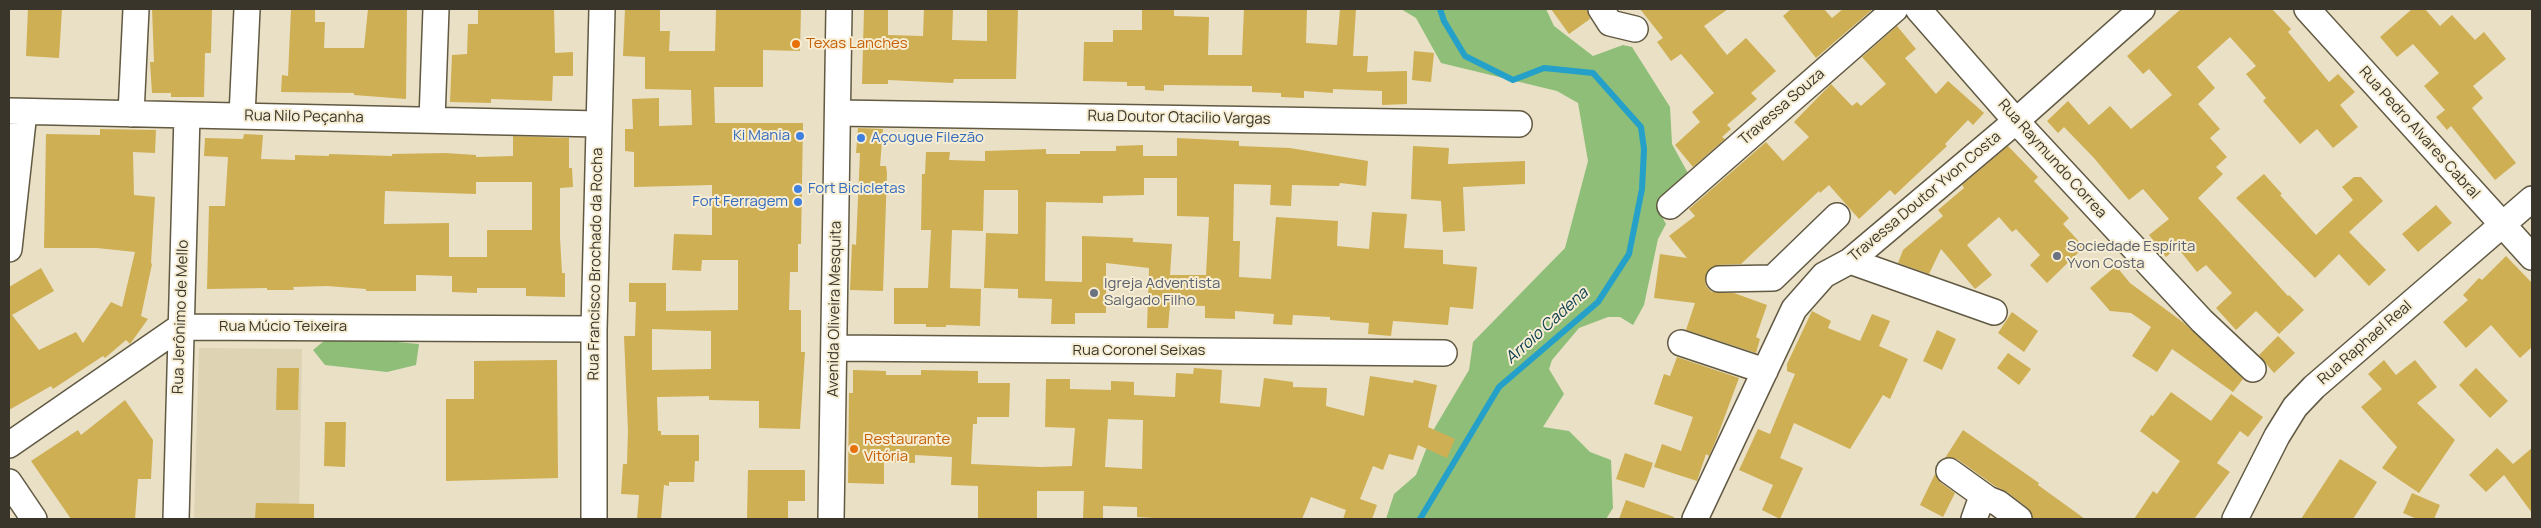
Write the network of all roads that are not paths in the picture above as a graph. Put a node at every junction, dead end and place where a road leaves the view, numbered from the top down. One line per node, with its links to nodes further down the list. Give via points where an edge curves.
1 (136, 9): 14 (street)
2 (247, 9): 16 (street)
3 (436, 9): 17 (street)
4 (602, 9): 19 (street, Rua Francisco Brochado da Rocha)
5 (839, 9): 13 (street, Avenida Oliveira Mesquita)
6 (1601, 9): 11 (street, via 1610,22)
7 (1895, 9): 22 (street, Travessa Souza)
8 (1918, 9): 18 (street, Rua Raymundo Correa)
9 (2142, 9): 18 (street, Travessa Doutor Yvon Costa)
10 (2307, 9): 24 (street, Rua Pedro Alvares Cabral)
11 (1635, 29)
12 (17, 112): 14 (street, Rua Nilo Peçanha); 25 (street)
13 (838, 113): 20 (street, Rua Doutor Otacilio Vargas); 35 (street, Avenida Oliveira Mesquita)
14 (131, 114): 15 (street, Rua Nilo Peçanha)
15 (187, 115): 16 (street, Rua Nilo Peçanha); 32 (street, Rua Jerônimo de Mello)
16 (242, 116): 17 (street, Rua Nilo Peçanha)
17 (432, 120): 19 (street, Rua Nilo Peçanha)
18 (2016, 121): 28 (street, Travessa Doutor Yvon Costa); 37 (street, Rua Raymundo Correa, via 2202,322)
19 (599, 124): 33 (street, Rua Francisco Brochado da Rocha)
20 (1519, 124)
21 (2532, 199): 24 (street, Rua Raphael Real)
22 (1670, 206)
23 (1837, 216): 26 (street)
24 (2502, 224): 27 (street, Rua Pedro Alvares Cabral); 50 (street, Rua Raphael Real, via 2314,386 2295,407 2277,436)
25 (9, 249)
26 (1798, 253): 29 (street); 30 (street, via 1773,278)
27 (2532, 257)
28 (1850, 261): 29 (street, Travessa Doutor Yvon Costa); 31 (street)
29 (1824, 275): 38 (street, Travessa Doutor Yvon Costa, via 1794,309)
30 (1719, 279)
31 (1994, 312)
32 (180, 327): 33 (street, Rua Múcio Teixeira); 39 (street); 44 (street, Rua Jerônimo de Mello)
33 (594, 329): 45 (street, Rua Francisco Brochado da Rocha)
34 (1680, 343): 38 (street)
35 (834, 348): 36 (street, Rua Coronel Seixas); 46 (street, Avenida Oliveira Mesquita)
36 (1444, 353)
37 (2253, 369)
38 (1765, 371): 47 (street, Travessa Doutor Yvon Costa)
39 (9, 445)
40 (1949, 470): 42 (street)
41 (9, 482): 43 (street)
42 (1988, 499): 48 (street, via 1979,505); 49 (street)
43 (34, 519)
44 (176, 519)
45 (594, 519)
46 (831, 519)
47 (1695, 519)
48 (1974, 519)
49 (2019, 519)
50 (2235, 519)

